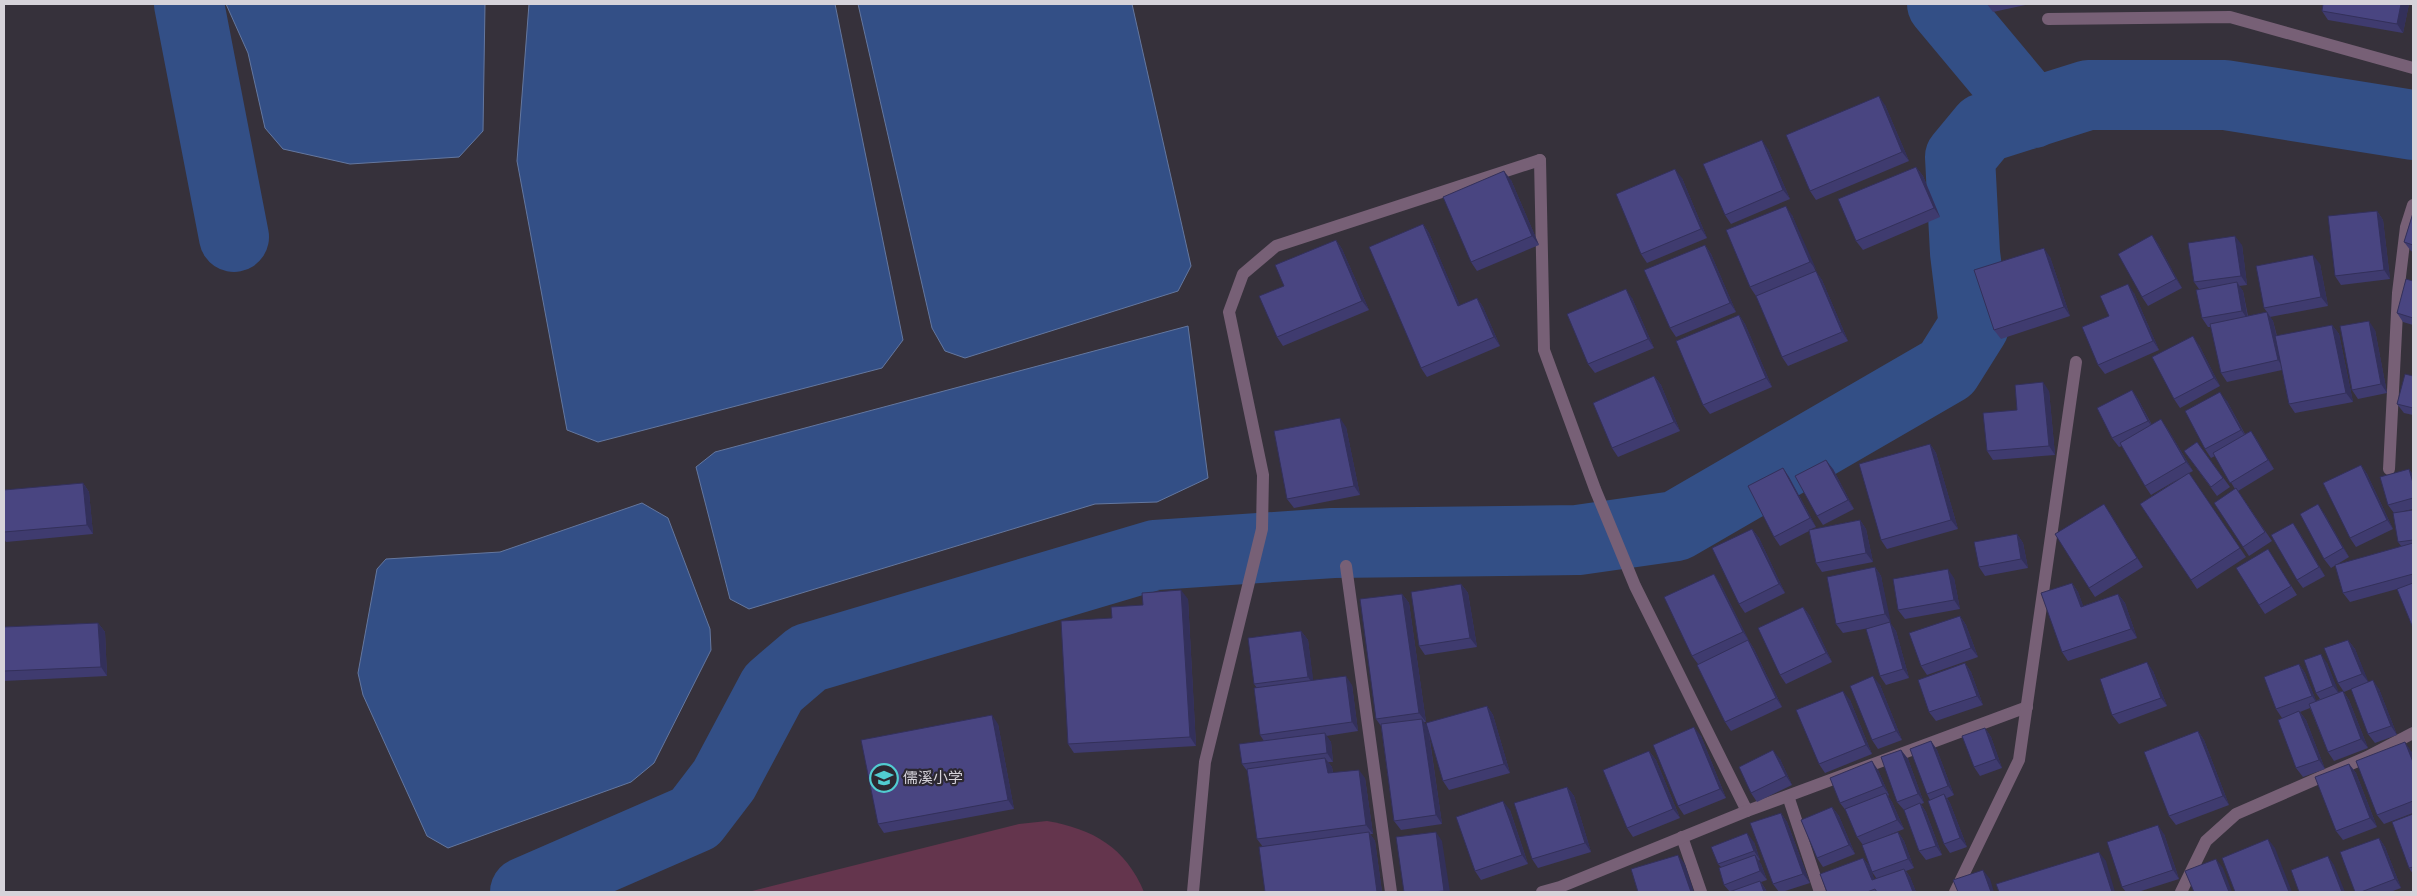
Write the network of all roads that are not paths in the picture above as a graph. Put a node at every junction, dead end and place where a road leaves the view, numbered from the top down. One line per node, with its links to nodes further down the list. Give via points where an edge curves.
1 (2048, 20): 2 (street, via 2230,17)
2 (2413, 68)
3 (2413, 205): 5 (street, via 2406,227 2398,293)
4 (2076, 362): 7 (street)
5 (2389, 469)
6 (1346, 566): 13 (street)
7 (2027, 707): 9 (street); 17 (street, via 2019,760)
8 (2413, 733): 18 (street, via 2367,757 2236,814 2206,841)
9 (1788, 796): 10 (street); 16 (street)
10 (1747, 811): 11 (street); 12 (street, via 1635,586 1544,350 1540,160 1276,246 1243,274 1229,312 1262,475 1262,529 1205,762)
11 (1682, 837): 14 (street); 15 (street)
12 (1193, 892)
13 (1391, 892)
14 (1542, 892)
15 (1701, 892)
16 (1820, 892)
17 (1955, 892)
18 (2181, 892)

